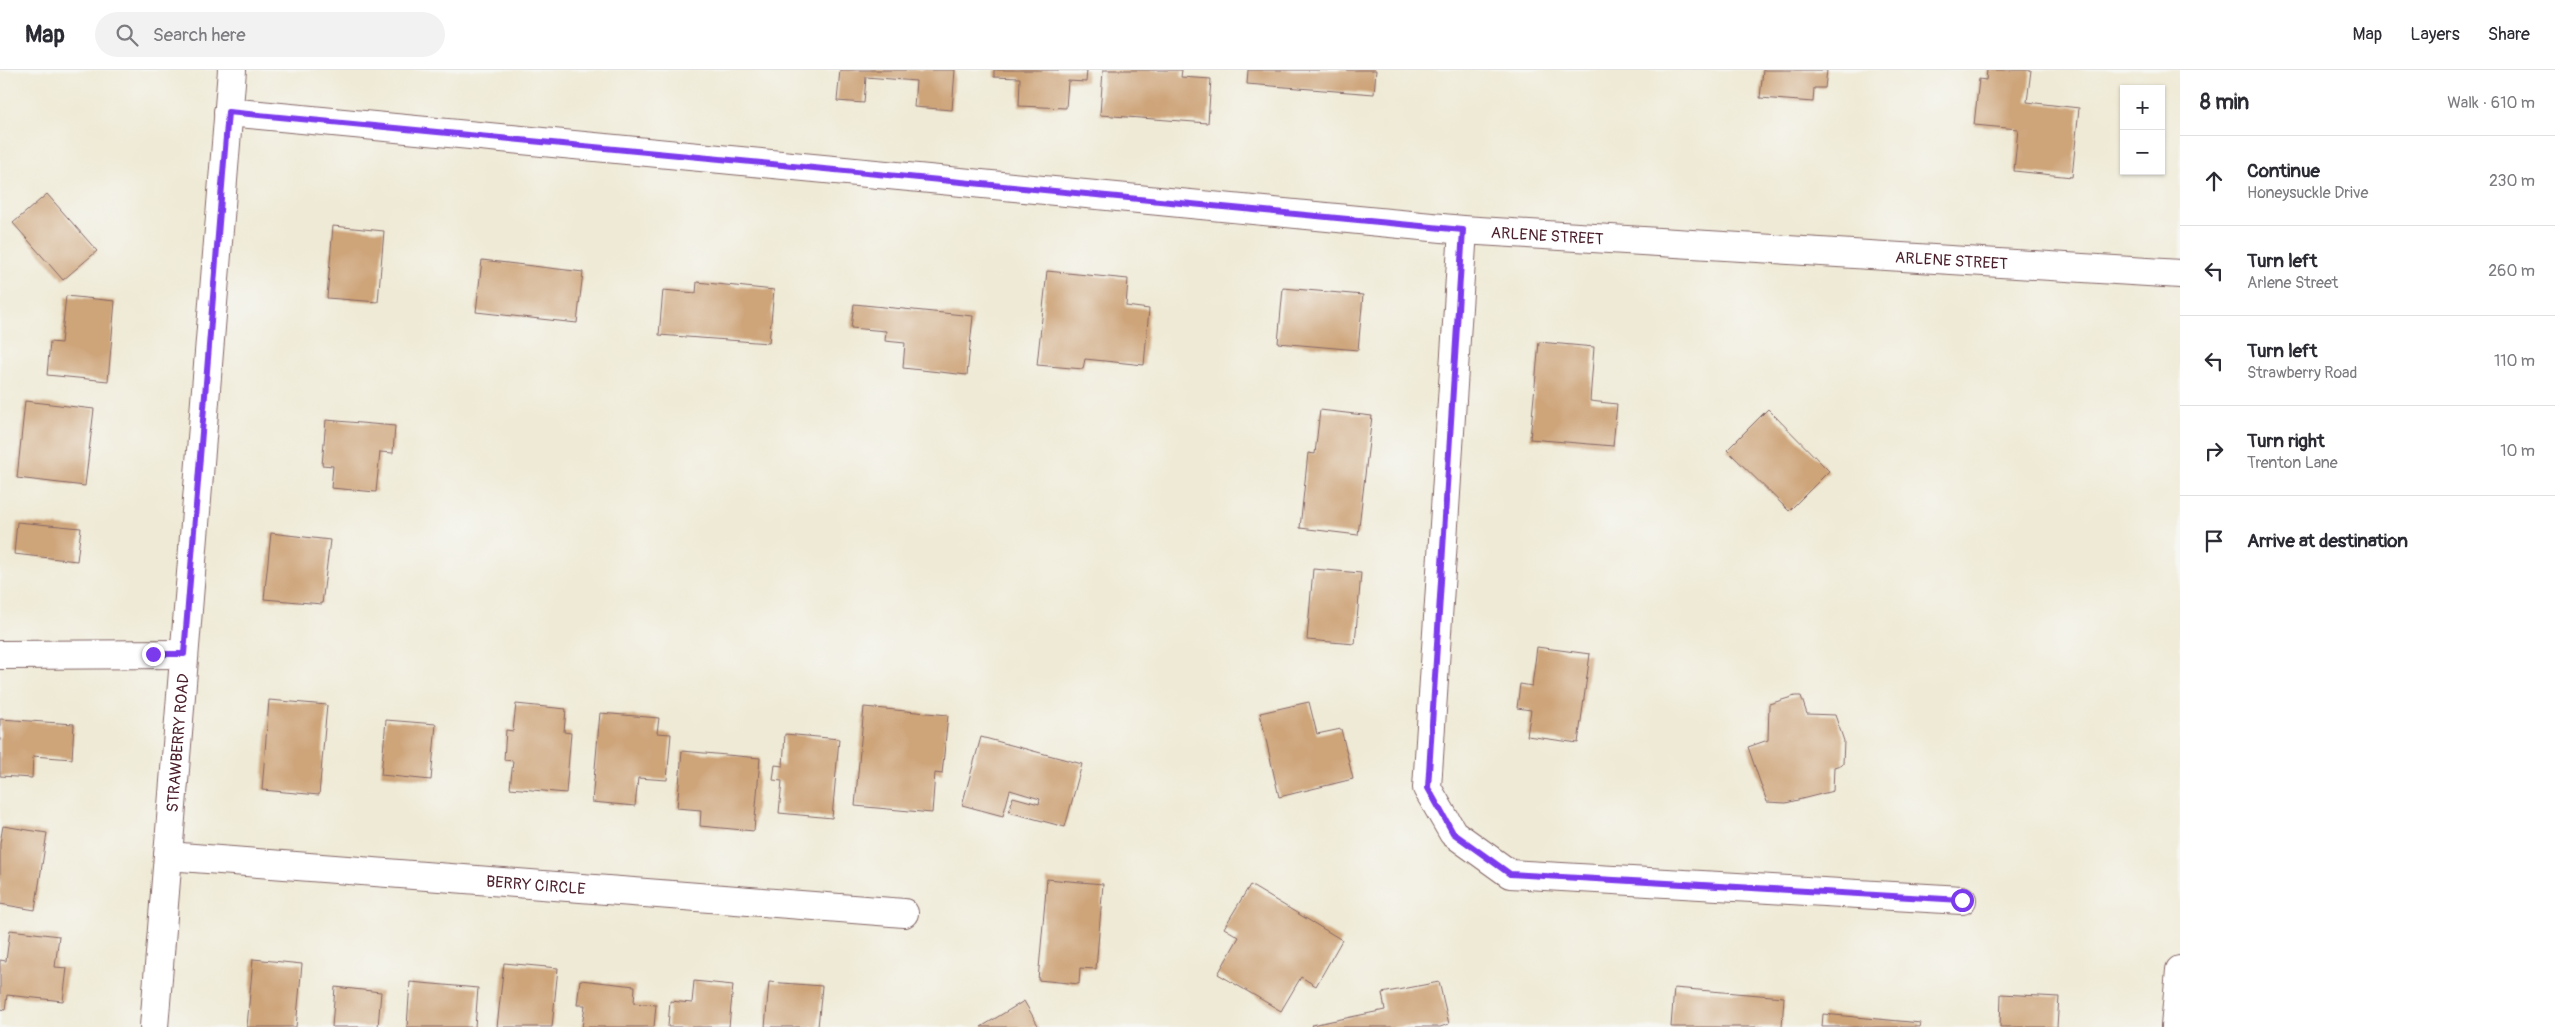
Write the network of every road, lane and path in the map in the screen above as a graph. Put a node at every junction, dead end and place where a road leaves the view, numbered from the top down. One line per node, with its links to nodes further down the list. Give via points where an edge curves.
1 (232, 70): 2 (street, STRAWBERRY ROAD)
2 (228, 112): 3 (street, ARLENE STREET); 5 (street, STRAWBERRY ROAD)
3 (1463, 230): 4 (street, ARLENE STREET); 8 (street, via 1428,788 1453,833 1510,874)
4 (2180, 274)
5 (184, 654): 6 (street); 7 (street, STRAWBERRY ROAD)
6 (0, 655)
7 (168, 856): 9 (street, BERRY CIRCLE); 11 (street, STRAWBERRY ROAD)
8 (1962, 900)
9 (904, 913)
10 (2180, 970): 12 (street)
11 (154, 1027)
12 (2175, 1027)

